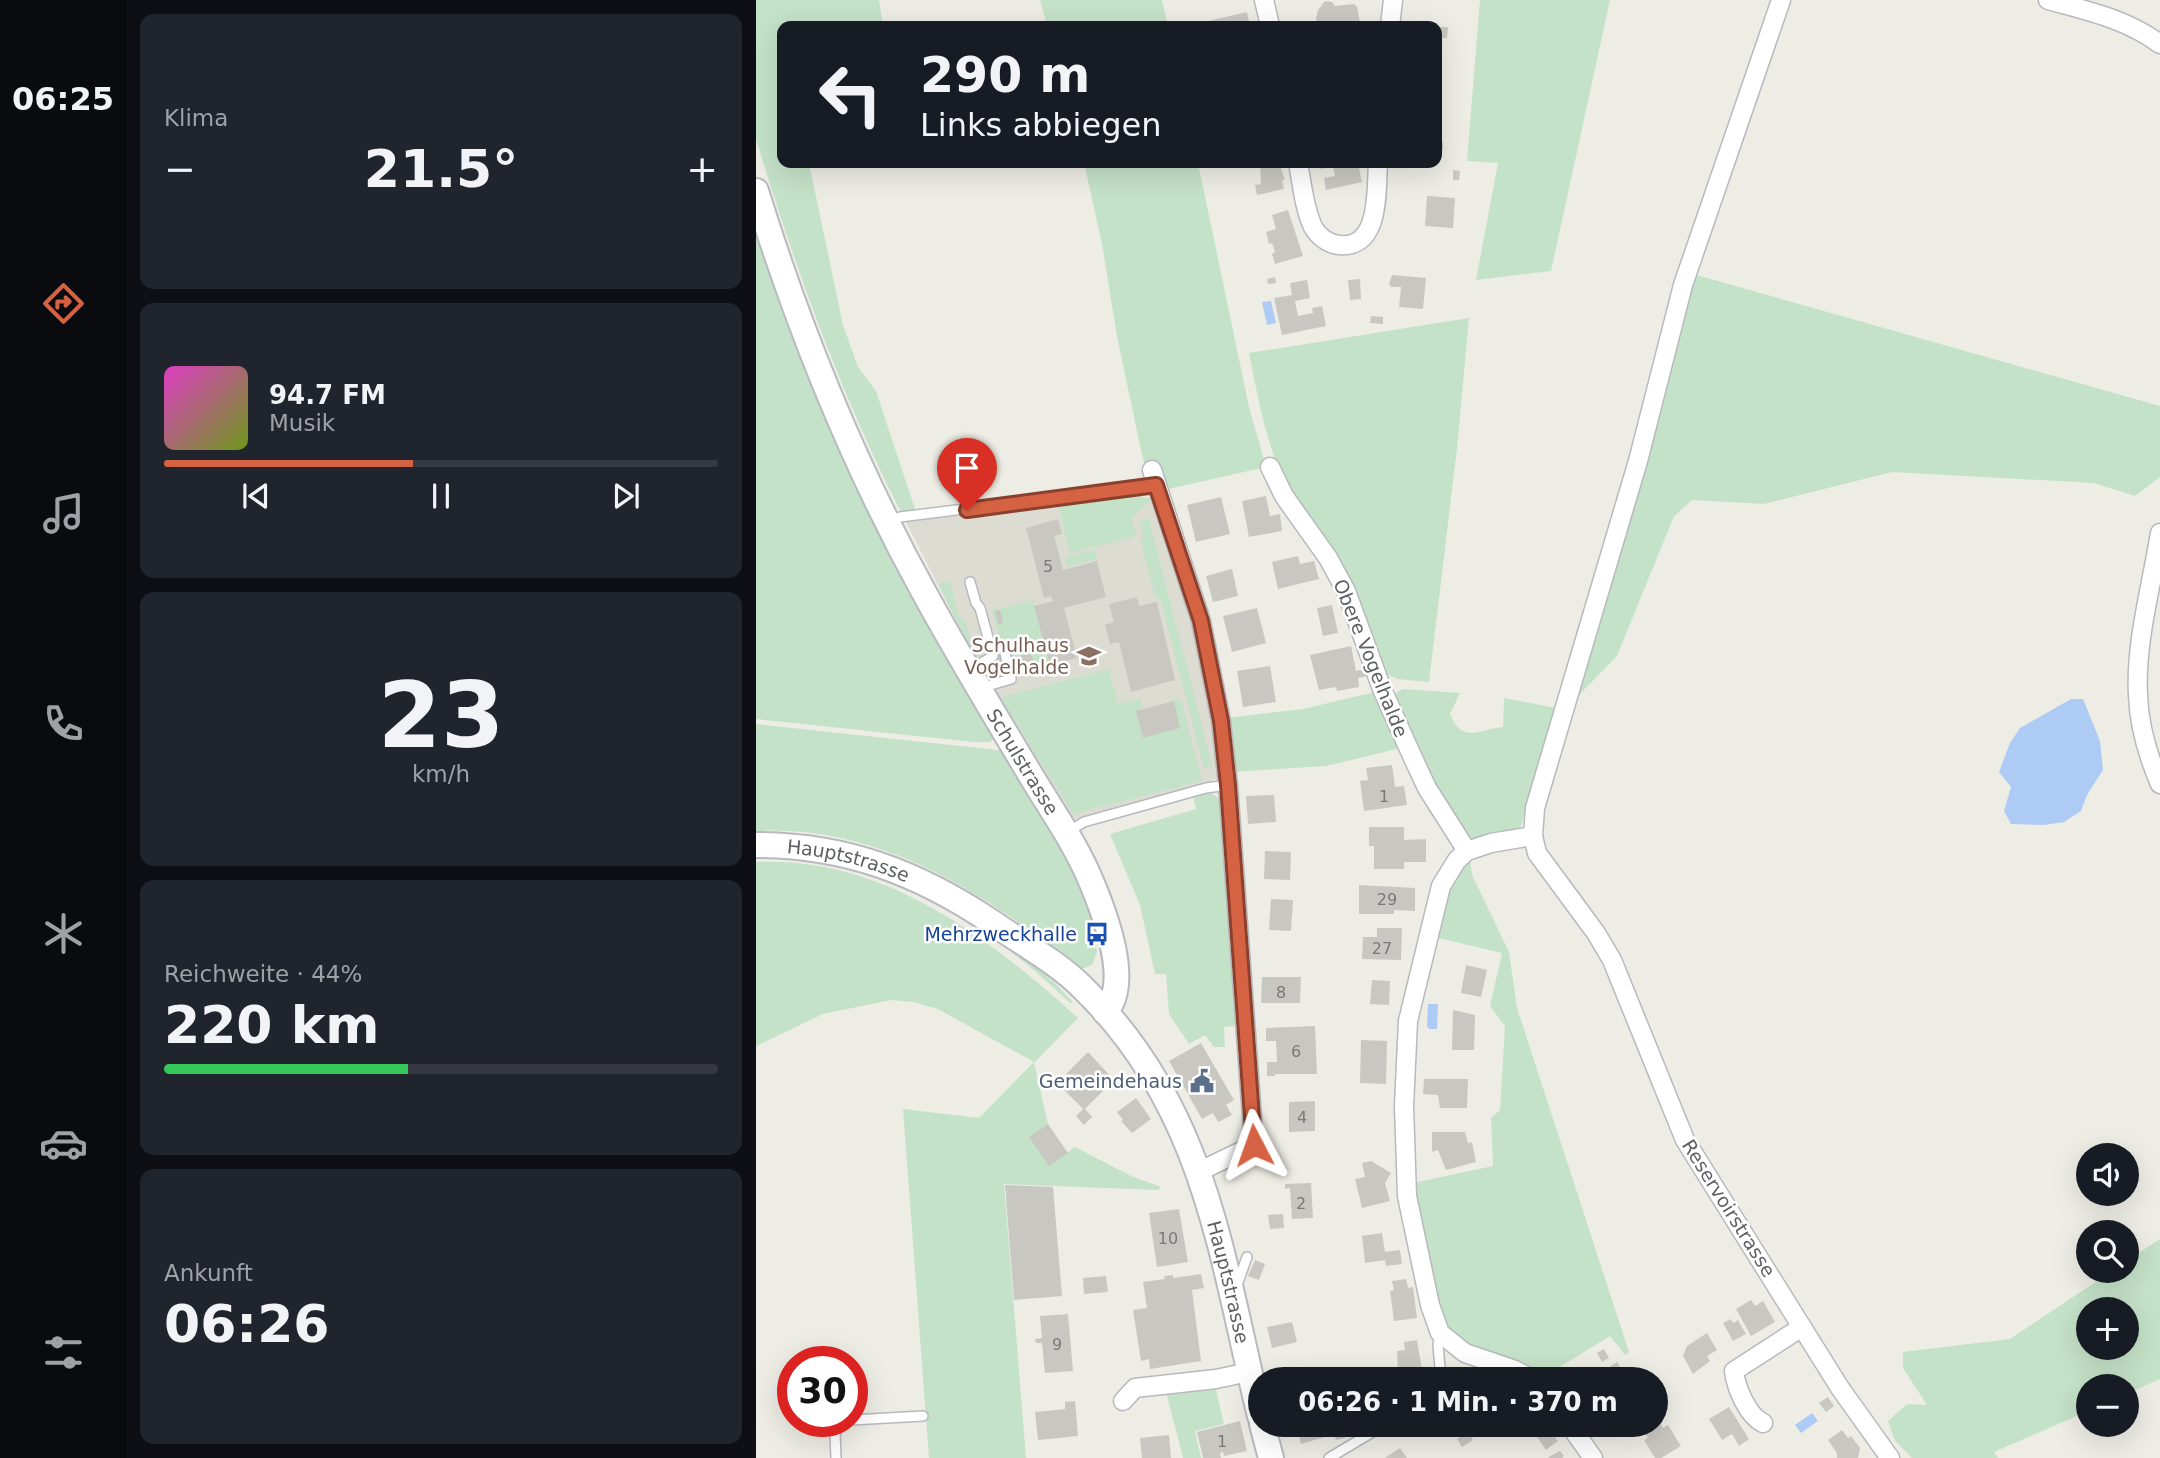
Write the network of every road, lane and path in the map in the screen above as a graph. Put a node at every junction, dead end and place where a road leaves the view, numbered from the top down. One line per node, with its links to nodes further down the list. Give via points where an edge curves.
1 (1264, 0): 5 (street)
2 (1393, 0): 6 (street)
3 (1781, 0): 21 (street, via 1683,285 1638,461 1535,808)
4 (2048, 0): 7 (street, via 2122,21)
5 (1269, 21)
6 (1391, 21)
7 (2160, 44)
8 (1299, 168): 9 (street, via 1312,224 1325,240 1346,245 1362,238 1373,222)
9 (1378, 168)
10 (756, 191): 13 (street, Schulstrasse, via 814,355)
11 (1270, 467): 23 (street, Obere Vogelhalde, via 1346,591 1413,758)
12 (1154, 477): 13 (lane); 18 (street, via 1201,621)
13 (888, 522): 17 (street, Schulstrasse)
14 (2160, 533): 19 (street, via 2137,695 2145,744)
15 (970, 582): 17 (lane, via 993,656)
16 (1004, 649): 17 (lane, via 1011,679 988,685)
17 (974, 681): 20 (street, Schulstrasse)
18 (1228, 785): 20 (lane, via 1084,822); 25 (street, via 1254,1145)
19 (2160, 785)
20 (1066, 832): 24 (street, Schulstrasse, via 1090,880 1107,931 1107,952)
21 (1533, 836): 23 (street); 28 (street, Reservoirstrasse, via 1537,853 1612,960 1685,1140)
22 (756, 845): 24 (street, Hauptstrasse, via 816,848 906,874 947,895 1062,970)
23 (1467, 851): 29 (street, via 1448,872 1436,902 1413,996 1406,1050 1407,1196)
24 (1090, 1005): 25 (street, Hauptstrasse, via 1162,1088)
25 (1194, 1160): 27 (street, Hauptstrasse)
26 (1247, 1257): 27 (lane)
27 (1233, 1295): 30 (street, Hauptstrasse)
28 (1802, 1328): 37 (street, via 1734,1371 1736,1384 1756,1420); 46 (street, Reservoirstrasse)
29 (1440, 1333): 31 (lane); 32 (street, via 1465,1353)
30 (1249, 1367)
31 (1440, 1367)
32 (1506, 1367)
33 (1248, 1372): 34 (street, via 1135,1388)
34 (1124, 1401)
35 (923, 1416): 36 (lane)
36 (868, 1420)
37 (1763, 1423)
38 (835, 1437): 42 (lane)
39 (1266, 1437): 43 (street)
40 (1364, 1437): 44 (lane)
41 (1578, 1437): 45 (street)
42 (836, 1458)
43 (1272, 1458)
44 (1329, 1458)
45 (1593, 1458)
46 (1890, 1458)

